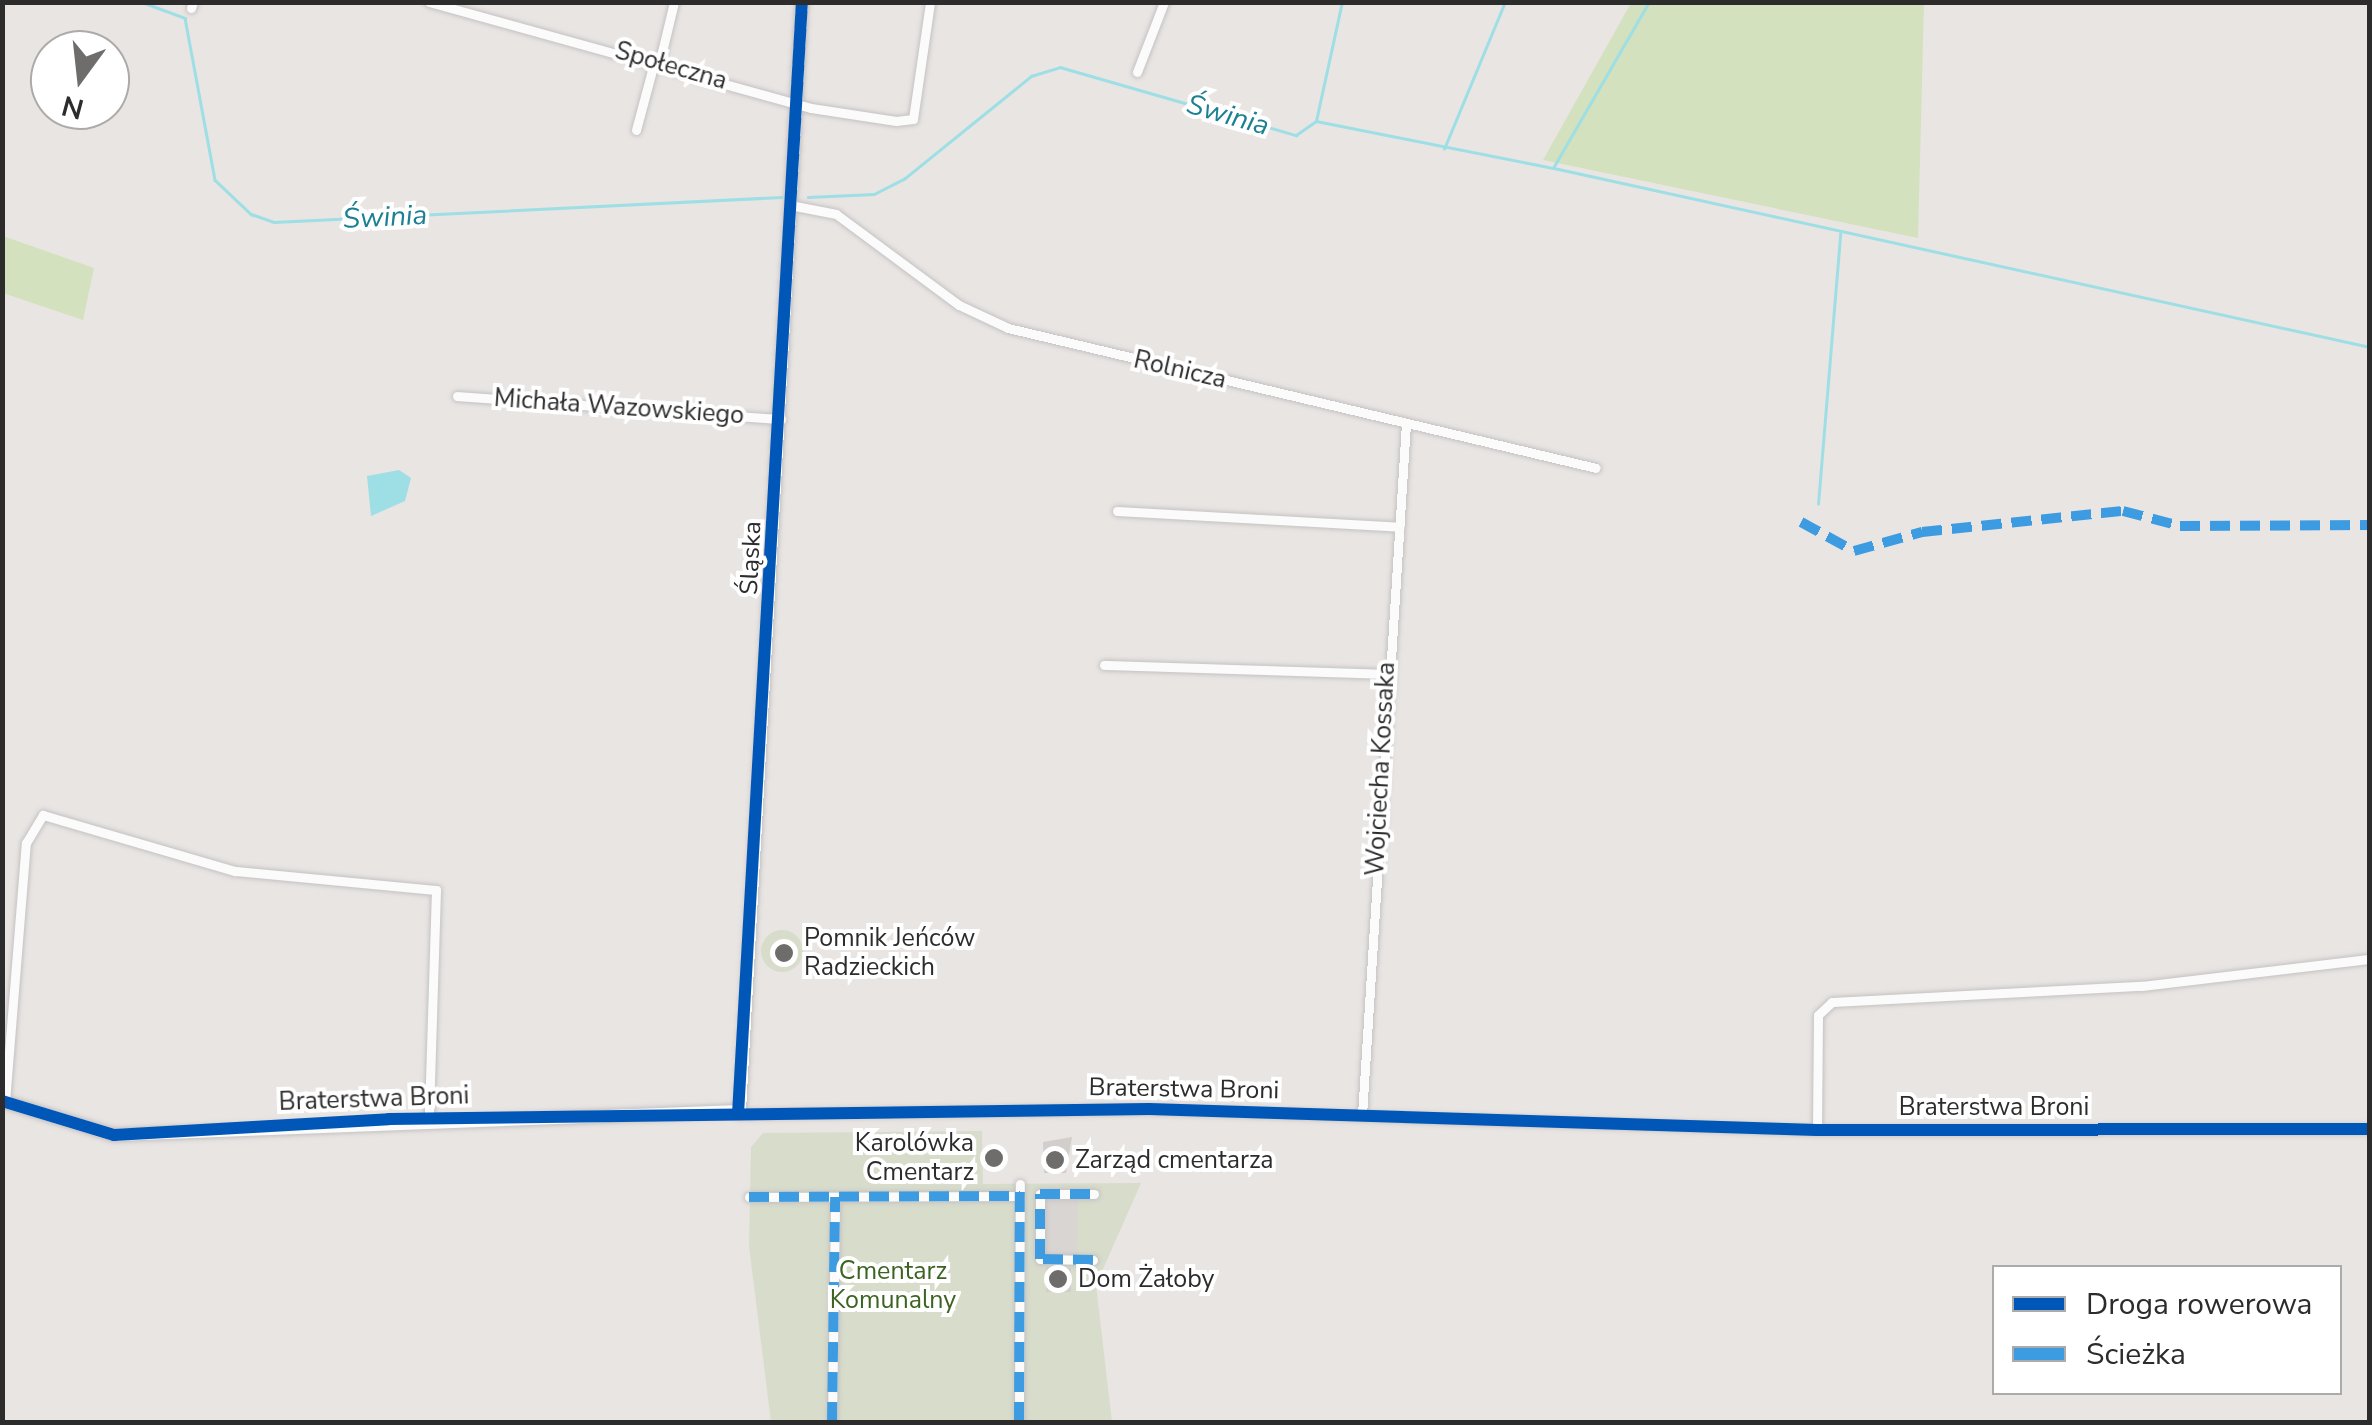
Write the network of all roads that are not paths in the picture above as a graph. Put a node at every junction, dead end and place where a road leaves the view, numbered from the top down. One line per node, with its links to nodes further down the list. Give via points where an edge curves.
1 (430, 2): 6 (street, Społeczna)
2 (674, 2): 6 (street)
3 (802, 2): 8 (street, Śląska)
4 (930, 2): 8 (street, Społeczna, via 913,118)
5 (1164, 2): 7 (street)
6 (657, 59): 8 (street, Społeczna); 9 (street)
7 (1137, 72)
8 (800, 105): 10 (street, Śląska)
9 (636, 130)
10 (794, 206): 12 (street, Śląska); 13 (street, Rolnicza, via 836,214 959,304 1008,328)
11 (457, 396): 12 (street, Michała Wazowskiego)
12 (781, 420): 21 (street, Śląska)
13 (1406, 423): 14 (street, Rolnicza); 16 (street, Wojciecha Kossaka)
14 (1596, 468)
15 (1117, 511): 16 (street)
16 (1400, 527): 18 (street, Wojciecha Kossaka)
17 (1104, 664): 18 (street)
18 (1384, 674): 22 (street, Wojciecha Kossaka)
19 (2370, 959): 24 (street, via 2142,986 1832,1002 1818,1015)
20 (4, 1101): 23 (street, Braterstwa Broni, via 106,1135); 23 (street, Braterstwa Broni, via 26,843 42,815 235,872 436,890)
21 (738, 1114): 22 (street, Braterstwa Broni); 23 (street, Braterstwa Broni)
22 (1362, 1115): 24 (street, Braterstwa Broni)
23 (429, 1118)
24 (1817, 1130): 25 (street, Braterstwa Broni)
25 (2370, 1130)
26 (1020, 1191): 27 (street); 29 (street); 31 (street)
27 (1040, 1194): 28 (street); 32 (street)
28 (1094, 1194)
29 (835, 1197): 30 (street); 34 (street)
30 (749, 1198)
31 (1020, 1260): 32 (street); 35 (street)
32 (1040, 1260): 33 (street)
33 (1093, 1260)
34 (832, 1422)
35 (1020, 1422)

